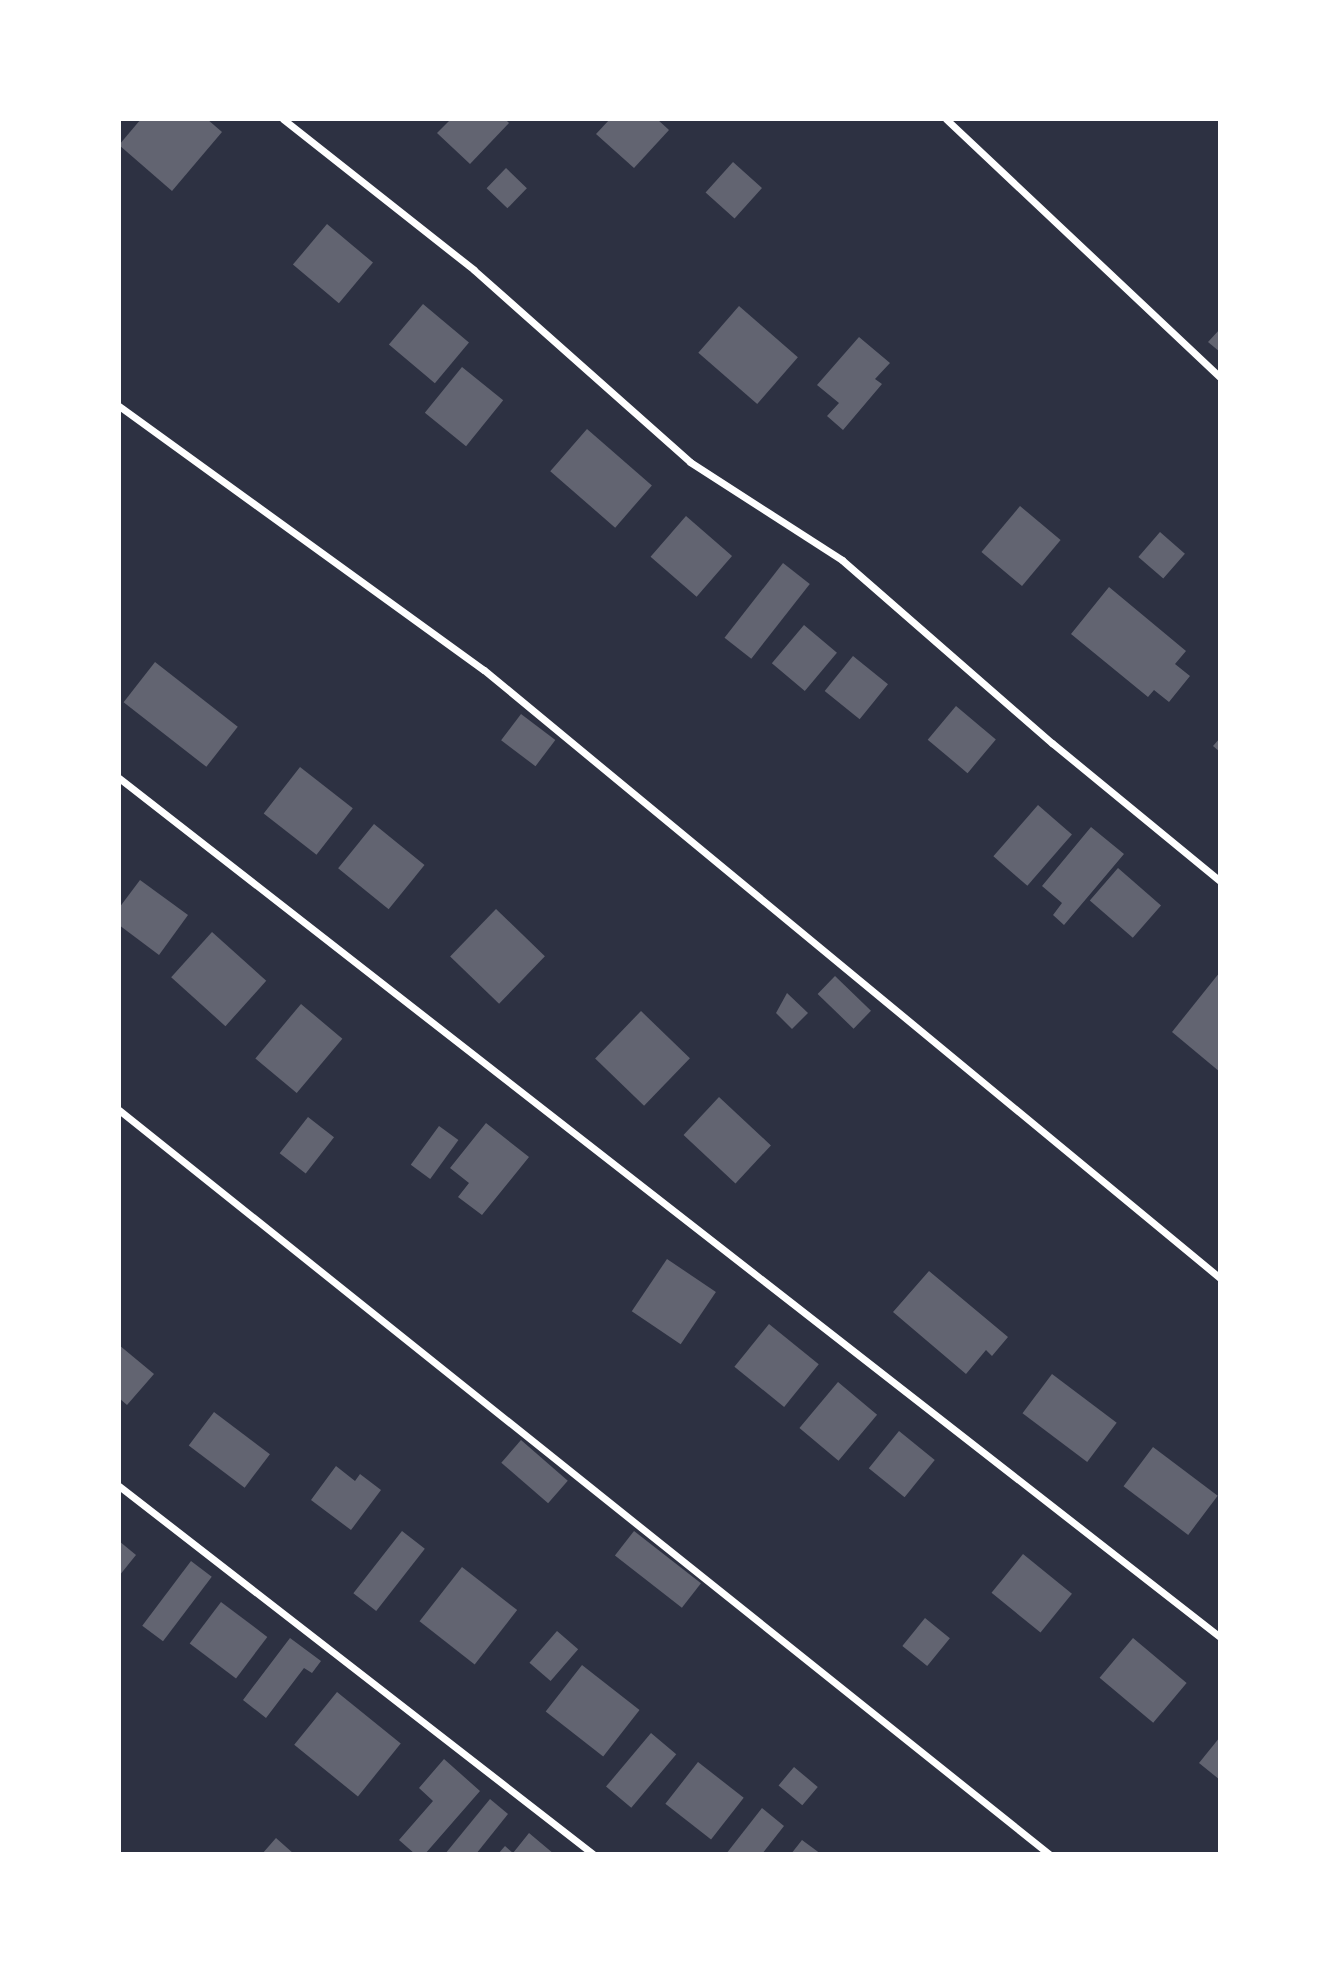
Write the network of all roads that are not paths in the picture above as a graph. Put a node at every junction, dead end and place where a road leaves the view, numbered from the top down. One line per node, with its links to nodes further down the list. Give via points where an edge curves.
1 (283, 119): 6 (street, via 474,270 690,462 842,560 1052,743)
2 (946, 119): 3 (street)
3 (1220, 377)
4 (119, 406): 8 (street, via 484,670)
5 (119, 778): 10 (street)
6 (1220, 881)
7 (119, 1110): 12 (street)
8 (1220, 1278)
9 (119, 1486): 11 (street)
10 (1220, 1637)
11 (593, 1854)
12 (1049, 1854)

